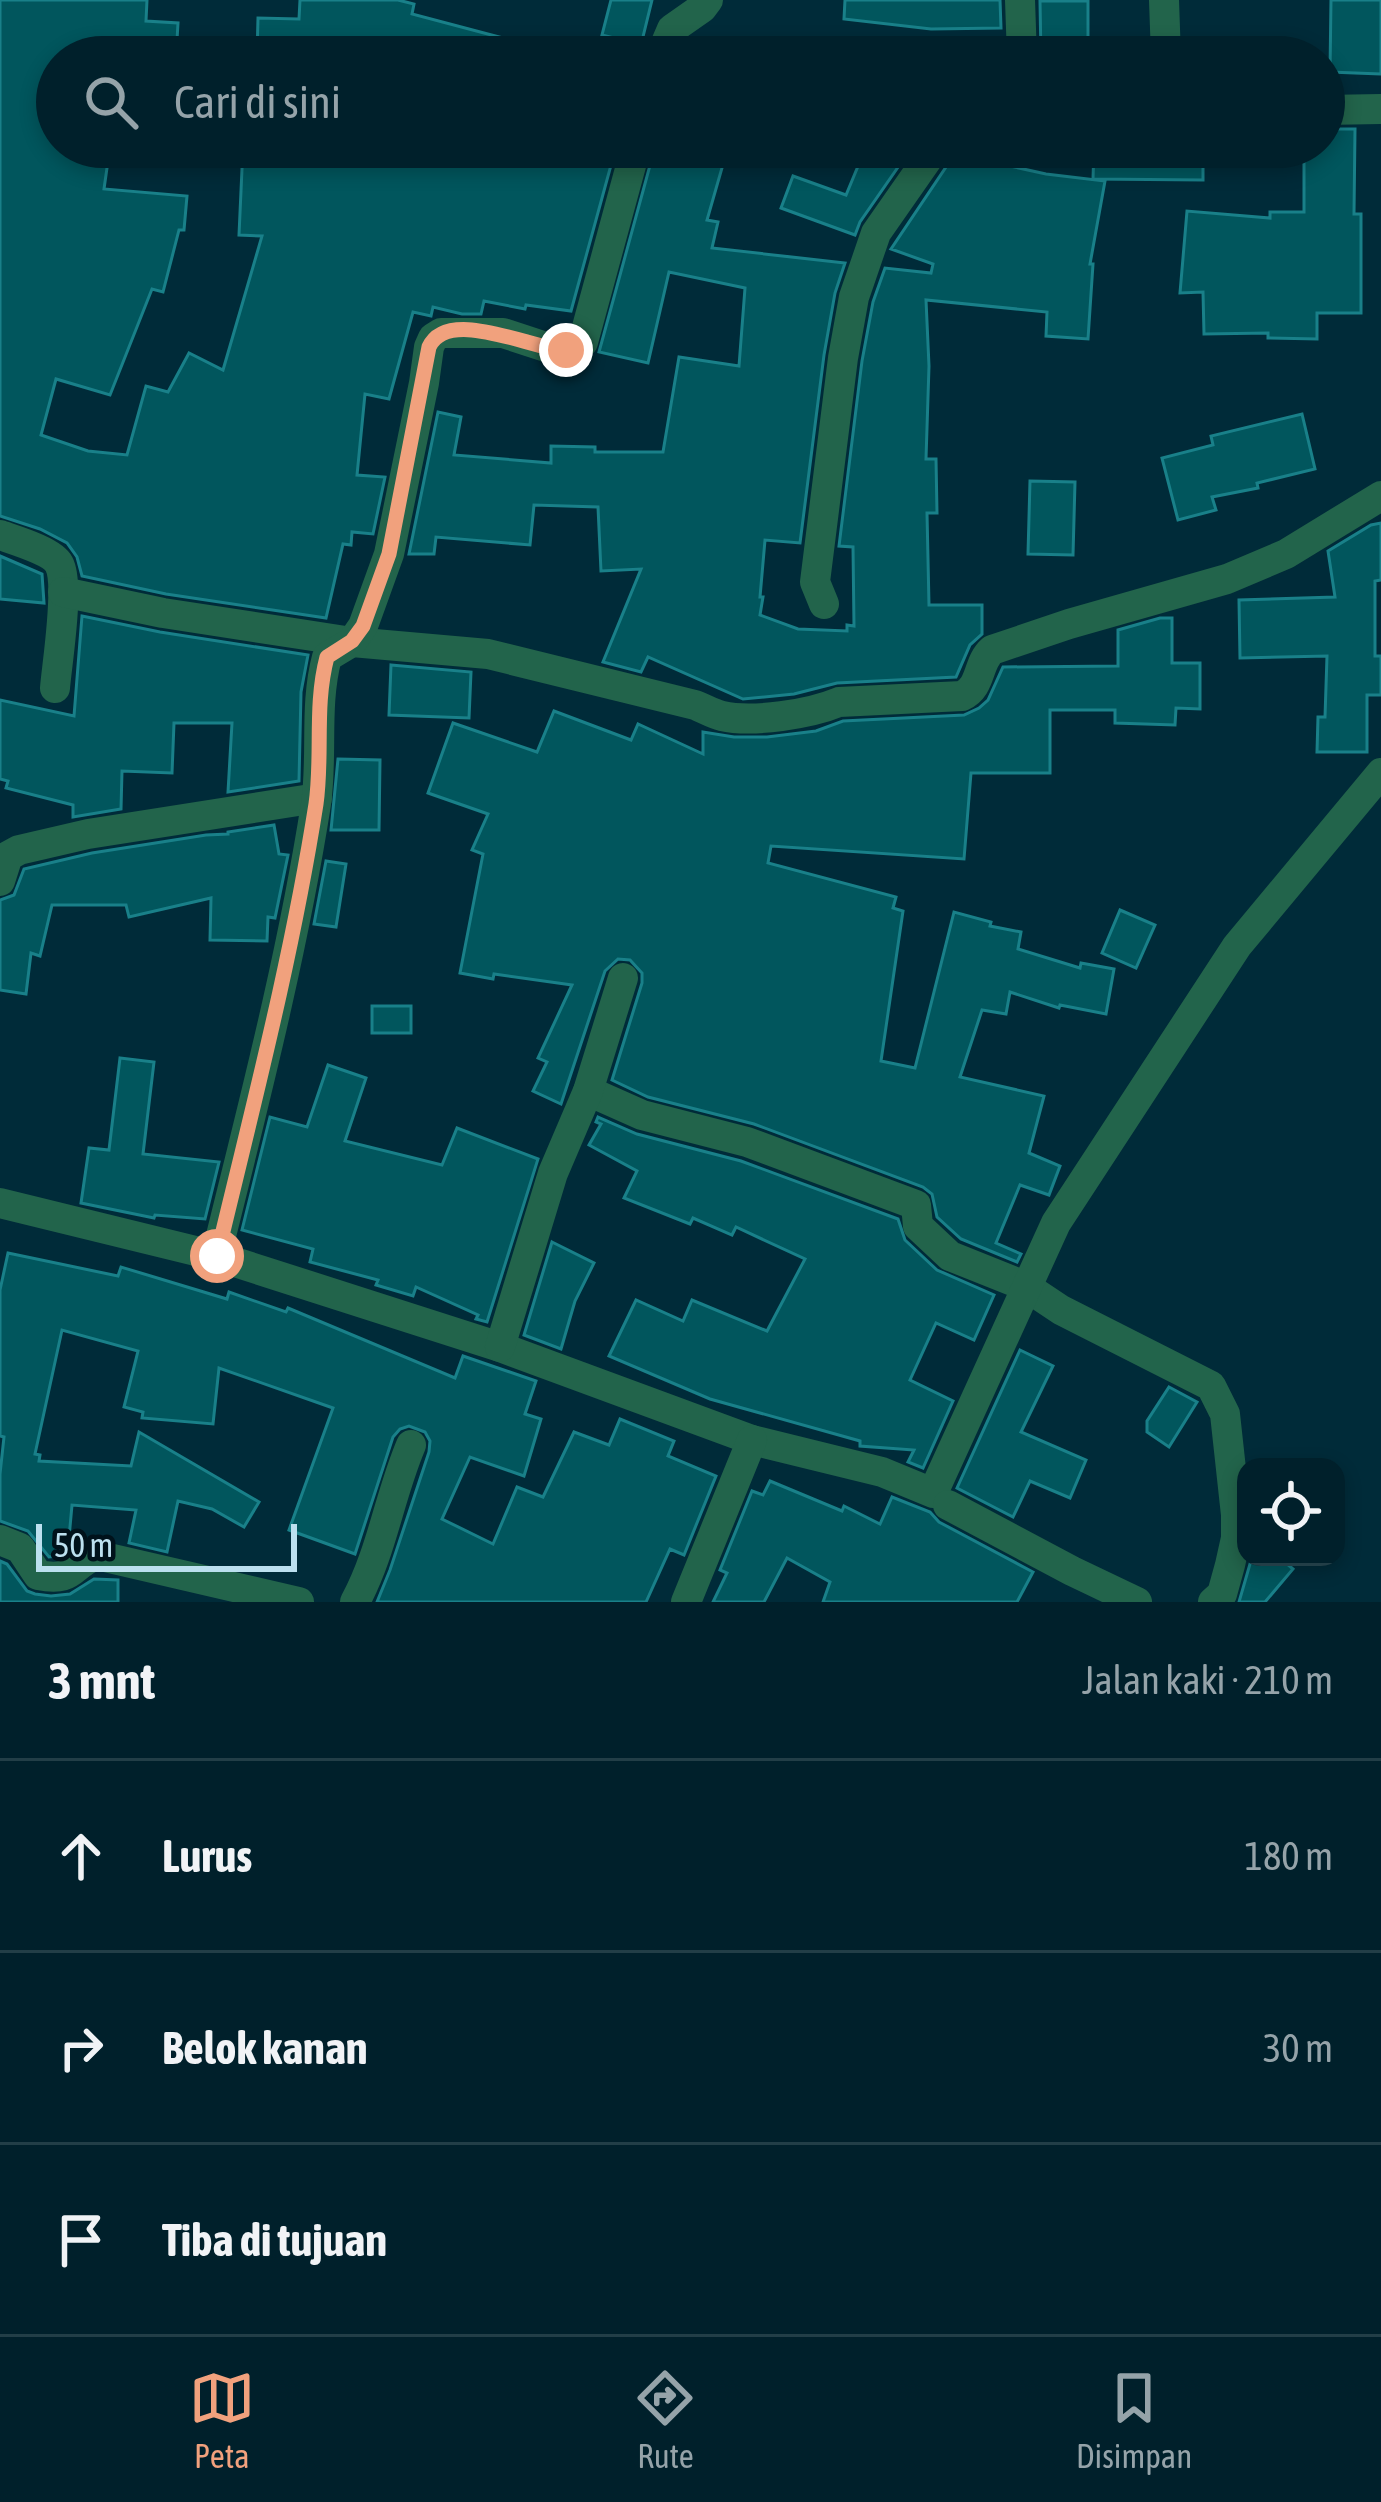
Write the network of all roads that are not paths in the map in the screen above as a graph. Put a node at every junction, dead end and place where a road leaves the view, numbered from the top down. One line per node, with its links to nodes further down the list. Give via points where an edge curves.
1 (708, 0): 4 (street)
2 (1020, 0): 5 (street)
3 (1164, 0): 6 (street)
4 (669, 36)
5 (1021, 36)
6 (1165, 36)
7 (1381, 109): 8 (street)
8 (1345, 110)
9 (630, 168): 15 (street, via 583,342 555,350 502,333 433,338 389,554)
10 (921, 168): 14 (street, via 876,233 854,297 815,582)
11 (1381, 496): 15 (street, via 1228,579 992,650 962,695 722,716 488,654)
12 (0, 535): 13 (street, via 49,554 60,564)
13 (63, 592): 15 (street); 16 (street)
14 (824, 604)
15 (352, 641): 18 (street, via 327,657 320,682)
16 (55, 688)
17 (1381, 773): 24 (street, via 1237,946 1056,1222)
18 (317, 798): 19 (street, via 19,850 8,856); 23 (street, via 283,984)
19 (0, 881)
20 (623, 978): 21 (street)
21 (588, 1091): 24 (street, via 916,1204 918,1226 950,1256); 25 (street, via 553,1173)
22 (0, 1203): 23 (street)
23 (217, 1256): 25 (street)
24 (1025, 1286): 26 (street, via 933,1492); 34 (street, via 1211,1386 1225,1414 1236,1515 1230,1564)
25 (500, 1347): 26 (street)
26 (752, 1440): 32 (street)
27 (412, 1445): 31 (street)
28 (948, 1505): 33 (street)
29 (0, 1540): 30 (street, via 20,1548 38,1575 71,1574 96,1555)
30 (299, 1602)
31 (355, 1602)
32 (686, 1602)
33 (1137, 1602)
34 (1213, 1602)

